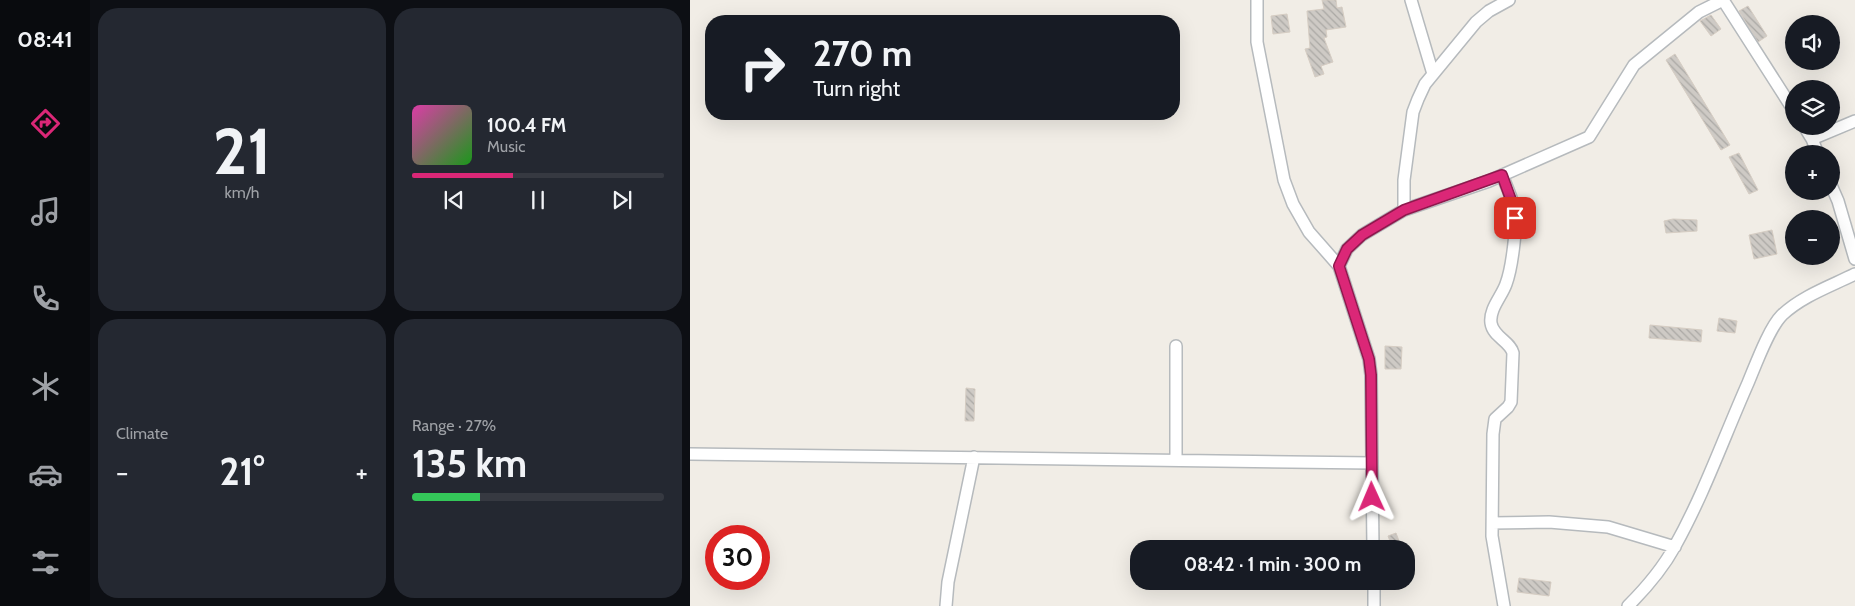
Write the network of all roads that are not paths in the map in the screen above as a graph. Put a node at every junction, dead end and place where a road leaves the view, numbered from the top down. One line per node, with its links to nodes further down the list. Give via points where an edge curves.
1 (1257, 0): 15 (street, via 1257,42 1284,180 1309,232)
2 (1412, 0): 5 (street)
3 (1509, 0): 5 (street, via 1476,22)
4 (1723, 0): 6 (street); 11 (street, via 1699,12 1634,65 1588,137)
5 (1433, 74): 13 (street, via 1413,112 1404,180)
6 (1785, 97)
7 (1855, 121): 9 (street)
8 (1810, 135): 9 (street)
9 (1812, 139): 10 (street)
10 (1814, 145)
11 (1502, 175): 13 (street); 22 (street, via 1514,208 1515,230 1508,281 1493,310 1491,323 1494,331 1512,348 1513,358 1511,402 1494,422)
12 (1838, 200): 14 (street)
13 (1404, 210): 15 (street, via 1362,235 1347,249)
14 (1855, 259)
15 (1339, 266): 21 (street, via 1369,359)
16 (1855, 274): 24 (street, via 1794,304 1780,316)
17 (1176, 346): 20 (street)
18 (690, 454): 19 (street)
19 (974, 457): 20 (street); 26 (street)
20 (1176, 460): 21 (street)
21 (1372, 463): 23 (street)
22 (1492, 523): 24 (street, via 1549,522 1608,527); 28 (street)
23 (1373, 540)
24 (1675, 547): 29 (street)
25 (1374, 590): 27 (street)
26 (946, 606)
27 (1374, 606)
28 (1504, 606)
29 (1628, 606)

